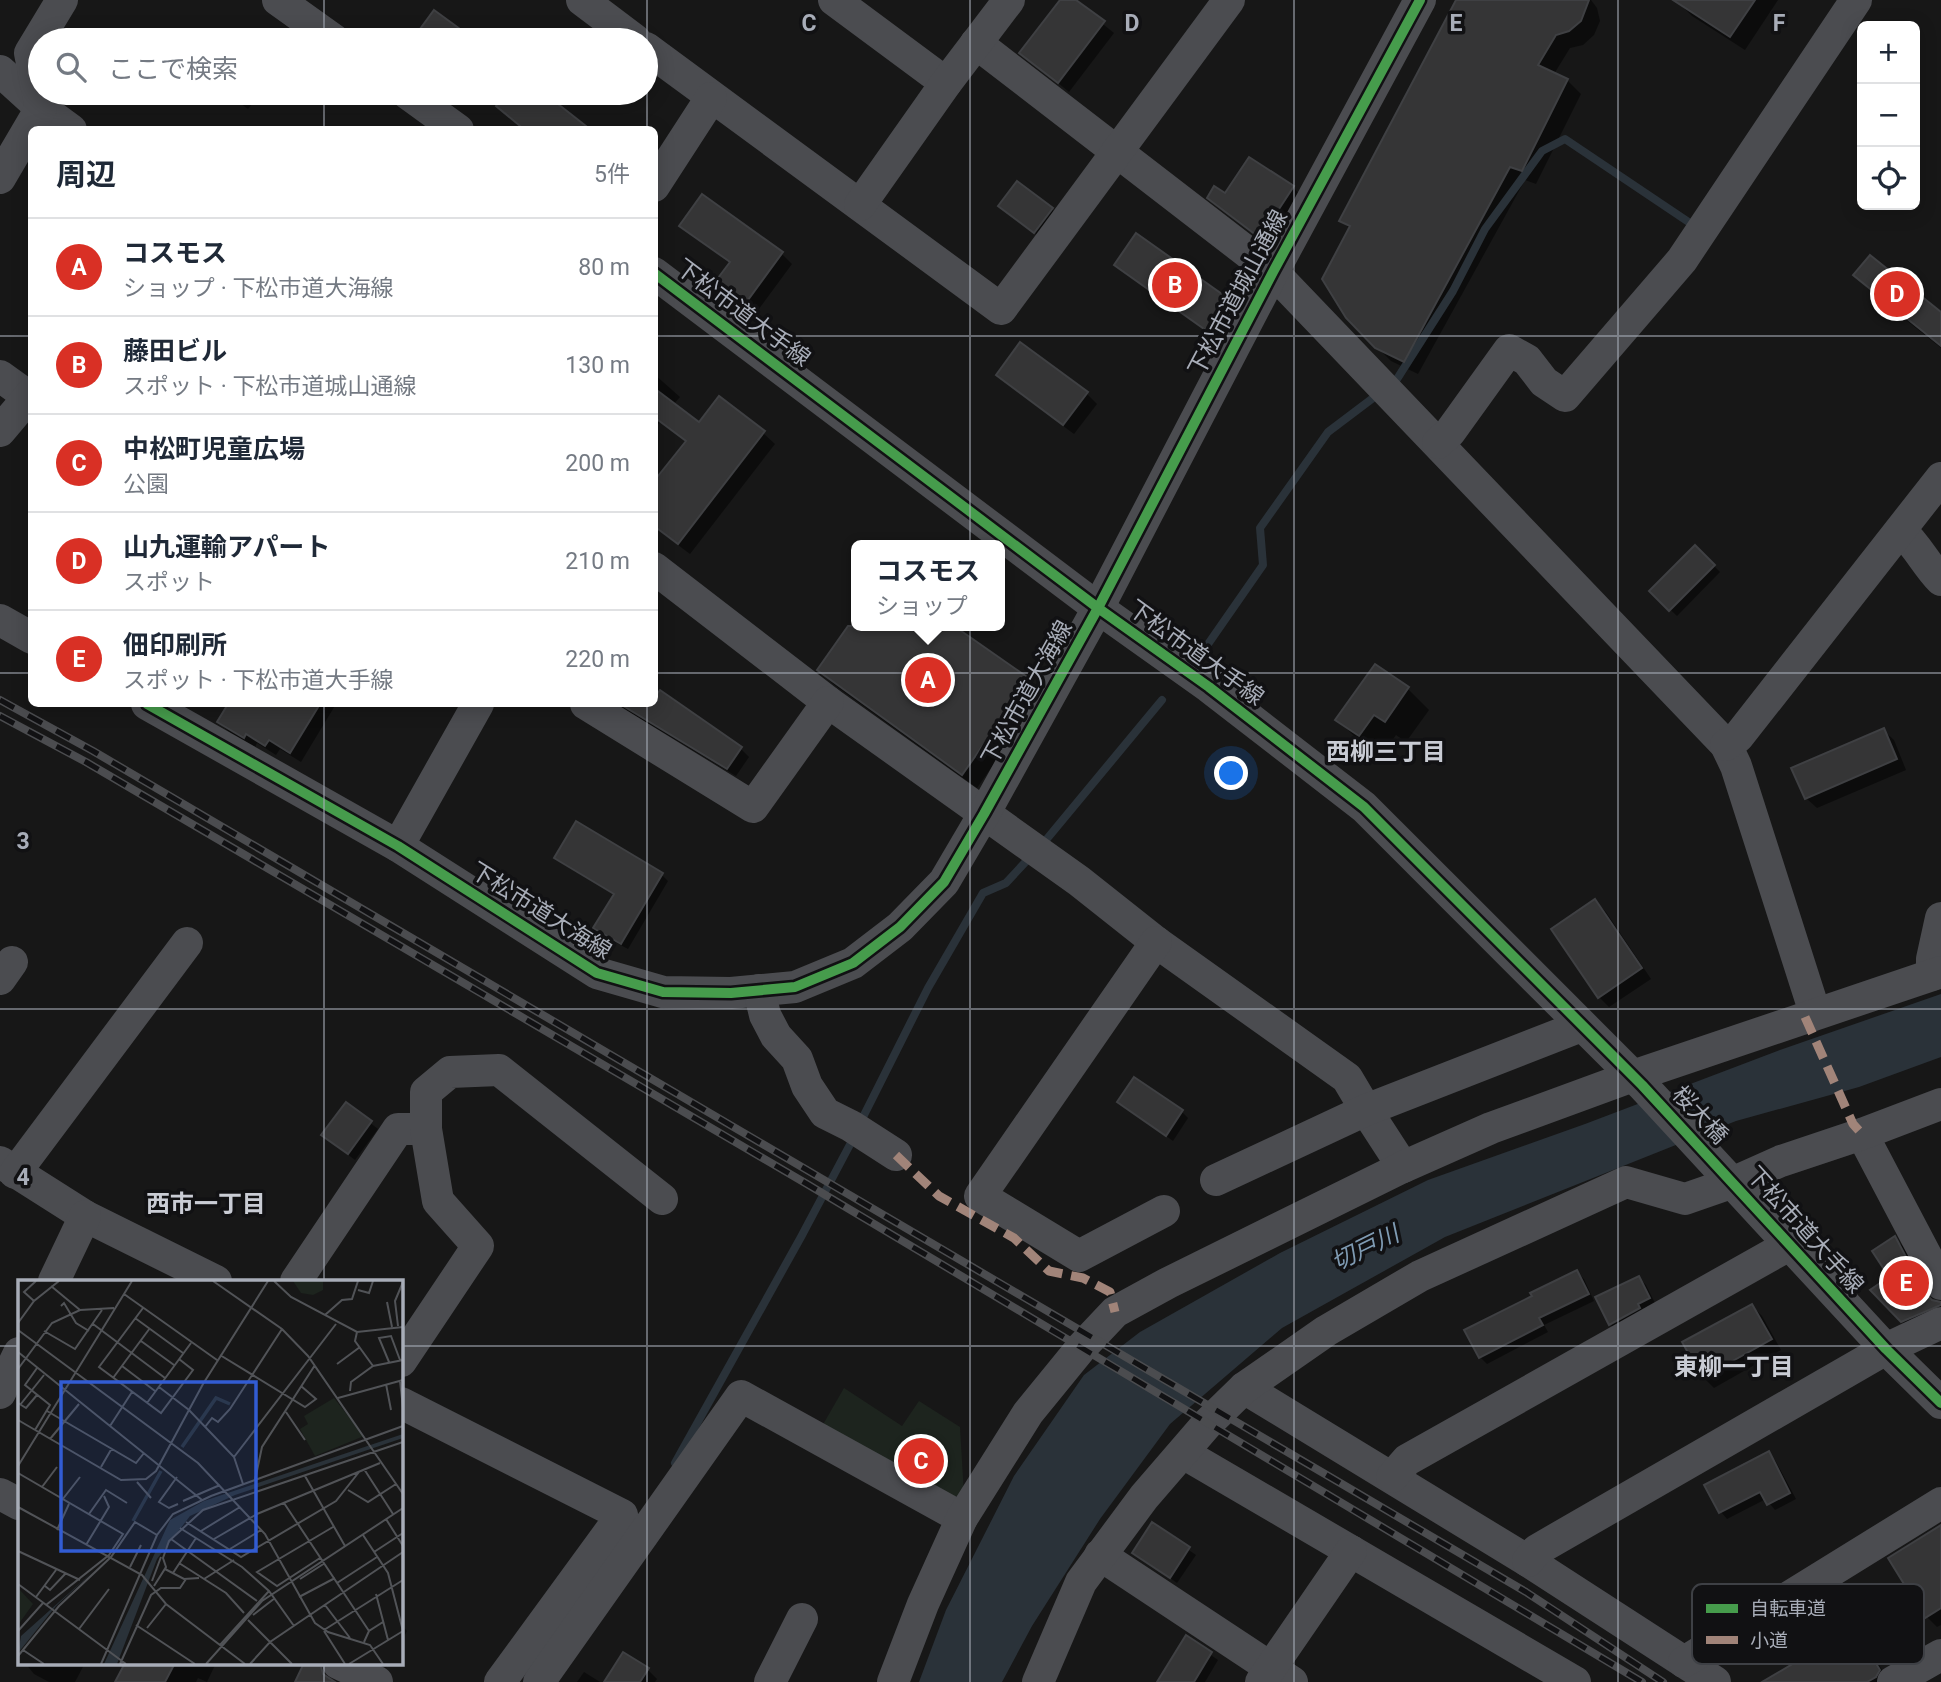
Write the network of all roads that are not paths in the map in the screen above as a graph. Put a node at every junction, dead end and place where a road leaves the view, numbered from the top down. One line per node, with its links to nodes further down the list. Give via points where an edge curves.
1 (62, 0): 9 (street)
2 (278, 0): 10 (street)
3 (582, 0): 11 (street)
4 (834, 0): 15 (street)
5 (1009, 0): 12 (street)
6 (1229, 0): 26 (street)
7 (1420, 0): 30 (street, 下松市道城山通線)
8 (1856, 0): 36 (street, via 1682,260 1565,396 1544,382 1527,360 1509,350)
9 (45, 28)
10 (317, 28)
11 (619, 28)
12 (976, 43): 15 (street); 26 (street)
13 (658, 57): 17 (street)
14 (0, 71): 16 (street)
15 (946, 83): 29 (street)
16 (28, 96)
17 (711, 98): 28 (street); 29 (street)
18 (38, 105): 21 (street)
19 (40, 105): 21 (street)
20 (424, 105): 24 (street)
21 (41, 108): 22 (street); 23 (street)
22 (30, 126)
23 (66, 126)
24 (452, 126)
25 (28, 130): 27 (street)
26 (1116, 153): 29 (street, via 1001,309); 30 (street)
27 (0, 177)
28 (658, 180)
29 (860, 205)
30 (1273, 272): 36 (street); 41 (street, 下松市道城山通線)
31 (658, 276): 41 (street, 下松市道大手線)
32 (0, 376): 33 (street)
33 (28, 396)
34 (28, 399): 35 (street)
35 (0, 431)
36 (1438, 443): 48 (street)
37 (1941, 478): 38 (street)
38 (1901, 531): 40 (street); 48 (street, via 1738,737)
39 (658, 571): 44 (street)
40 (1941, 580)
41 (1098, 608): 49 (street, 下松市道大海線); 57 (street, 下松市道大手線, via 1364,807)
42 (0, 620): 43 (street)
43 (28, 636)
44 (828, 702): 47 (street, via 753,807); 49 (street)
45 (152, 707): 50 (street, 下松市道大海線)
46 (476, 707): 50 (street)
47 (591, 707)
48 (1726, 745): 56 (street)
49 (984, 814): 52 (street); 55 (street, 下松市道大海線, via 944,881 900,927 853,963 795,987)
50 (398, 846): 55 (street, 下松市道大海線, via 597,973 663,992)
51 (1941, 918): 54 (street, via 1932,959)
52 (1156, 942): 60 (street, via 1348,1078); 69 (street, via 980,1196 1079,1256)
53 (187, 943): 64 (street)
54 (1937, 973): 56 (street)
55 (759, 990): 63 (street, via 765,1015 797,1059 807,1086 825,1113)
56 (1815, 1013): 58 (street)
57 (1581, 1026): 58 (street, 下松市道大手線); 60 (street)
58 (1637, 1080): 65 (street, via 1491,1128); 66 (street, 桜大橋)
59 (1941, 1104): 62 (street)
60 (1366, 1110): 65 (street); 67 (street)
61 (426, 1129): 68 (street, via 426,1092 450,1072 499,1070); 74 (street, via 398,1129); 79 (street, via 438,1201 478,1246)
62 (1862, 1134): 66 (street); 75 (street)
63 (896, 1155)
64 (7, 1167): 70 (street)
65 (1403, 1167): 89 (street, via 1115,1312 1027,1413)
66 (1730, 1178): 71 (street, 下松市道大手線); 80 (street, via 1685,1199 1626,1182 1420,1276 1326,1331)
67 (1216, 1180)
68 (662, 1199)
69 (1164, 1211)
70 (85, 1216): 72 (street); 73 (street)
71 (1788, 1245): 77 (street, 下松市道大手線); 85 (street, via 1407,1460)
72 (54, 1280)
73 (214, 1280)
74 (297, 1280)
75 (1941, 1284)
76 (1941, 1323): 77 (street)
77 (1886, 1349): 82 (street, 下松市道大手線); 92 (street, via 1537,1550)
78 (18, 1355): 81 (street)
79 (402, 1360)
80 (1244, 1388): 84 (street); 85 (street)
81 (0, 1393)
82 (1941, 1403)
83 (402, 1404): 101 (street, via 622,1515)
84 (1183, 1453): 90 (street); 91 (street)
85 (1392, 1477): 92 (street)
86 (0, 1494): 87 (street)
87 (18, 1503)
88 (1941, 1503): 93 (street)
89 (962, 1518): 102 (street, via 740,1395); 104 (street)
90 (1351, 1551): 99 (street); 106 (street)
91 (1100, 1556): 99 (street); 105 (street, via 1081,1582)
92 (1528, 1561): 97 (street)
93 (1810, 1584)
94 (802, 1619): 103 (street)
95 (1941, 1655): 108 (street)
96 (1692, 1657): 97 (street)
97 (1684, 1662): 107 (street)
98 (340, 1664): 100 (street)
99 (1274, 1677)
100 (377, 1682)
101 (500, 1682)
102 (539, 1682)
103 (770, 1682)
104 (893, 1682)
105 (1038, 1682)
106 (1576, 1682)
107 (1715, 1682)
108 (1893, 1682)

